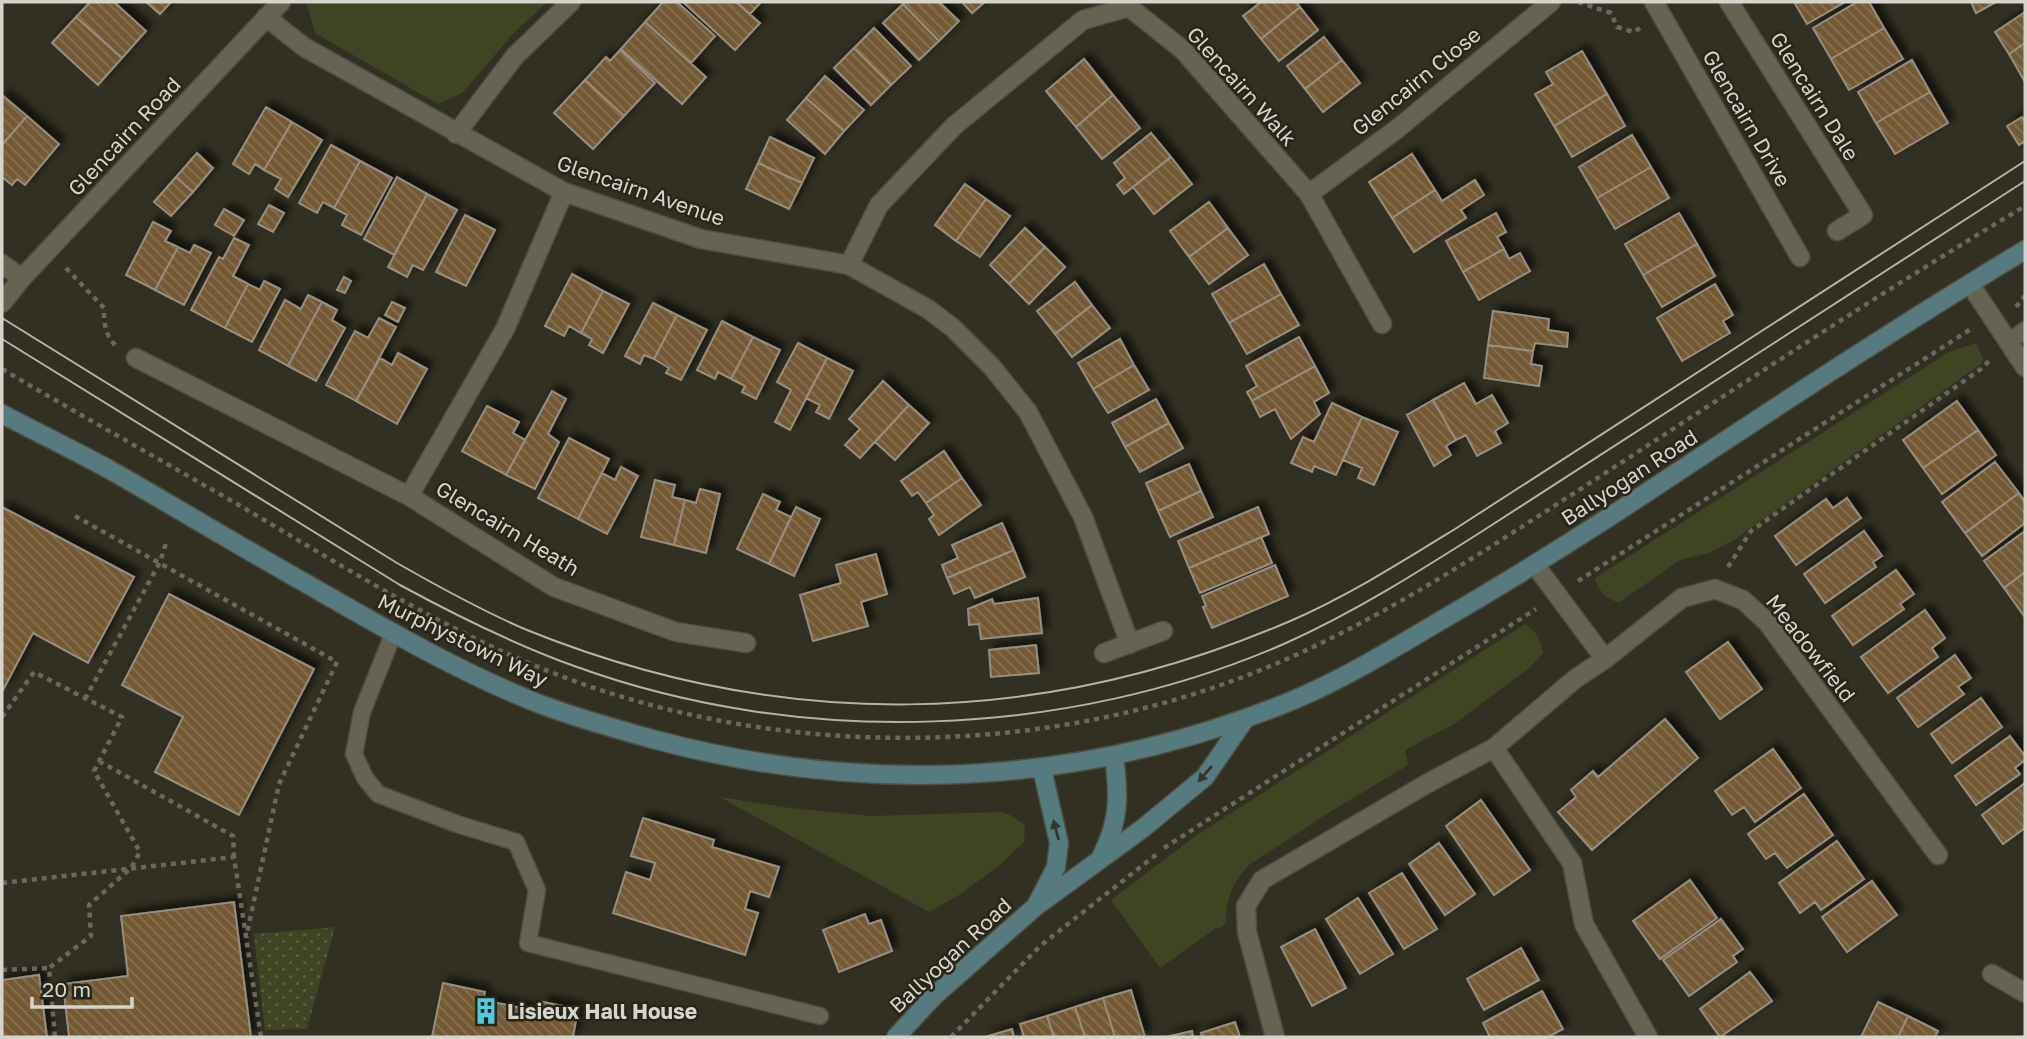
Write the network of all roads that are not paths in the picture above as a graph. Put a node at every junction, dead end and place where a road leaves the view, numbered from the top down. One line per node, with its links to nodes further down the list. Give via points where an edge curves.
1 (281, 2): 6 (street, Glencairn Road)
2 (571, 2): 7 (street, via 515,56)
3 (1551, 2): 9 (street, Glencairn Close, via 1397,129)
4 (1729, 2): 10 (street, Glencairn Dale, via 1863,215)
5 (1657, 8): 12 (street, Glencairn Drive)
6 (266, 17): 7 (street, Glencairn Avenue, via 304,47); 15 (street, Glencairn Road)
7 (456, 134): 8 (street, Glencairn Avenue)
8 (564, 192): 14 (street, Glencairn Avenue, via 701,239); 24 (street, Glencairn Heath, via 505,330)
9 (1309, 194): 14 (street, Glencairn Walk, via 1183,50 1129,7 1083,20 954,126 880,205); 18 (street, Glencairn Walk)
10 (1837, 231)
11 (2025, 250): 16 (street, Ballyogan Road)
12 (1800, 257)
13 (2, 264): 15 (street)
14 (849, 265): 29 (street, Glencairn Avenue, via 953,328 1028,412 1083,517)
15 (22, 278): 17 (street, Glencairn Road)
16 (1970, 284): 20 (street); 25 (street, Ballyogan Road)
17 (2, 303)
18 (1382, 324)
19 (2025, 330): 20 (lane)
20 (2008, 343): 22 (street)
21 (136, 358): 24 (street, Glencairn Heath)
22 (2025, 367)
23 (2, 414): 27 (street, Murphystown Way)
24 (409, 495): 28 (street, Glencairn Heath, via 554,587 676,632)
25 (1535, 565): 31 (street); 32 (street, Ballyogan Road, via 1353,672)
26 (1163, 631): 29 (street)
27 (394, 632): 35 (street, Murphystown Way, via 482,680 543,705 692,750 779,767 857,775); 41 (lane, via 362,712 354,754 378,794 516,842 537,890 528,943)
28 (746, 643)
29 (1130, 644): 30 (street)
30 (1104, 653)
31 (1605, 659): 33 (street, via 1574,679); 36 (street, Meadowfield, via 1682,598 1715,589 1743,600 1766,622)
32 (1245, 719): 34 (street, Ballyogan Road); 37 (street, Ballyogan Road, one-way to 37, via 1205,777)
33 (1494, 748): 43 (street, via 1262,880 1246,906 1247,932); 44 (street, via 1572,863 1584,924)
34 (1114, 757): 35 (street, Murphystown Way); 37 (street, Ballyogan Road, via 1119,800 1112,834)
35 (1042, 769): 38 (street, Ballyogan Road, one-way to 35, via 1056,867 1059,843)
36 (1938, 855)
37 (1099, 860): 38 (street, Ballyogan Road)
38 (1035, 907): 42 (street, Ballyogan Road, via 934,996)
39 (1992, 974): 40 (street)
40 (2025, 993)
41 (820, 1016)
42 (896, 1037)
43 (1275, 1037)
44 (1648, 1037)

